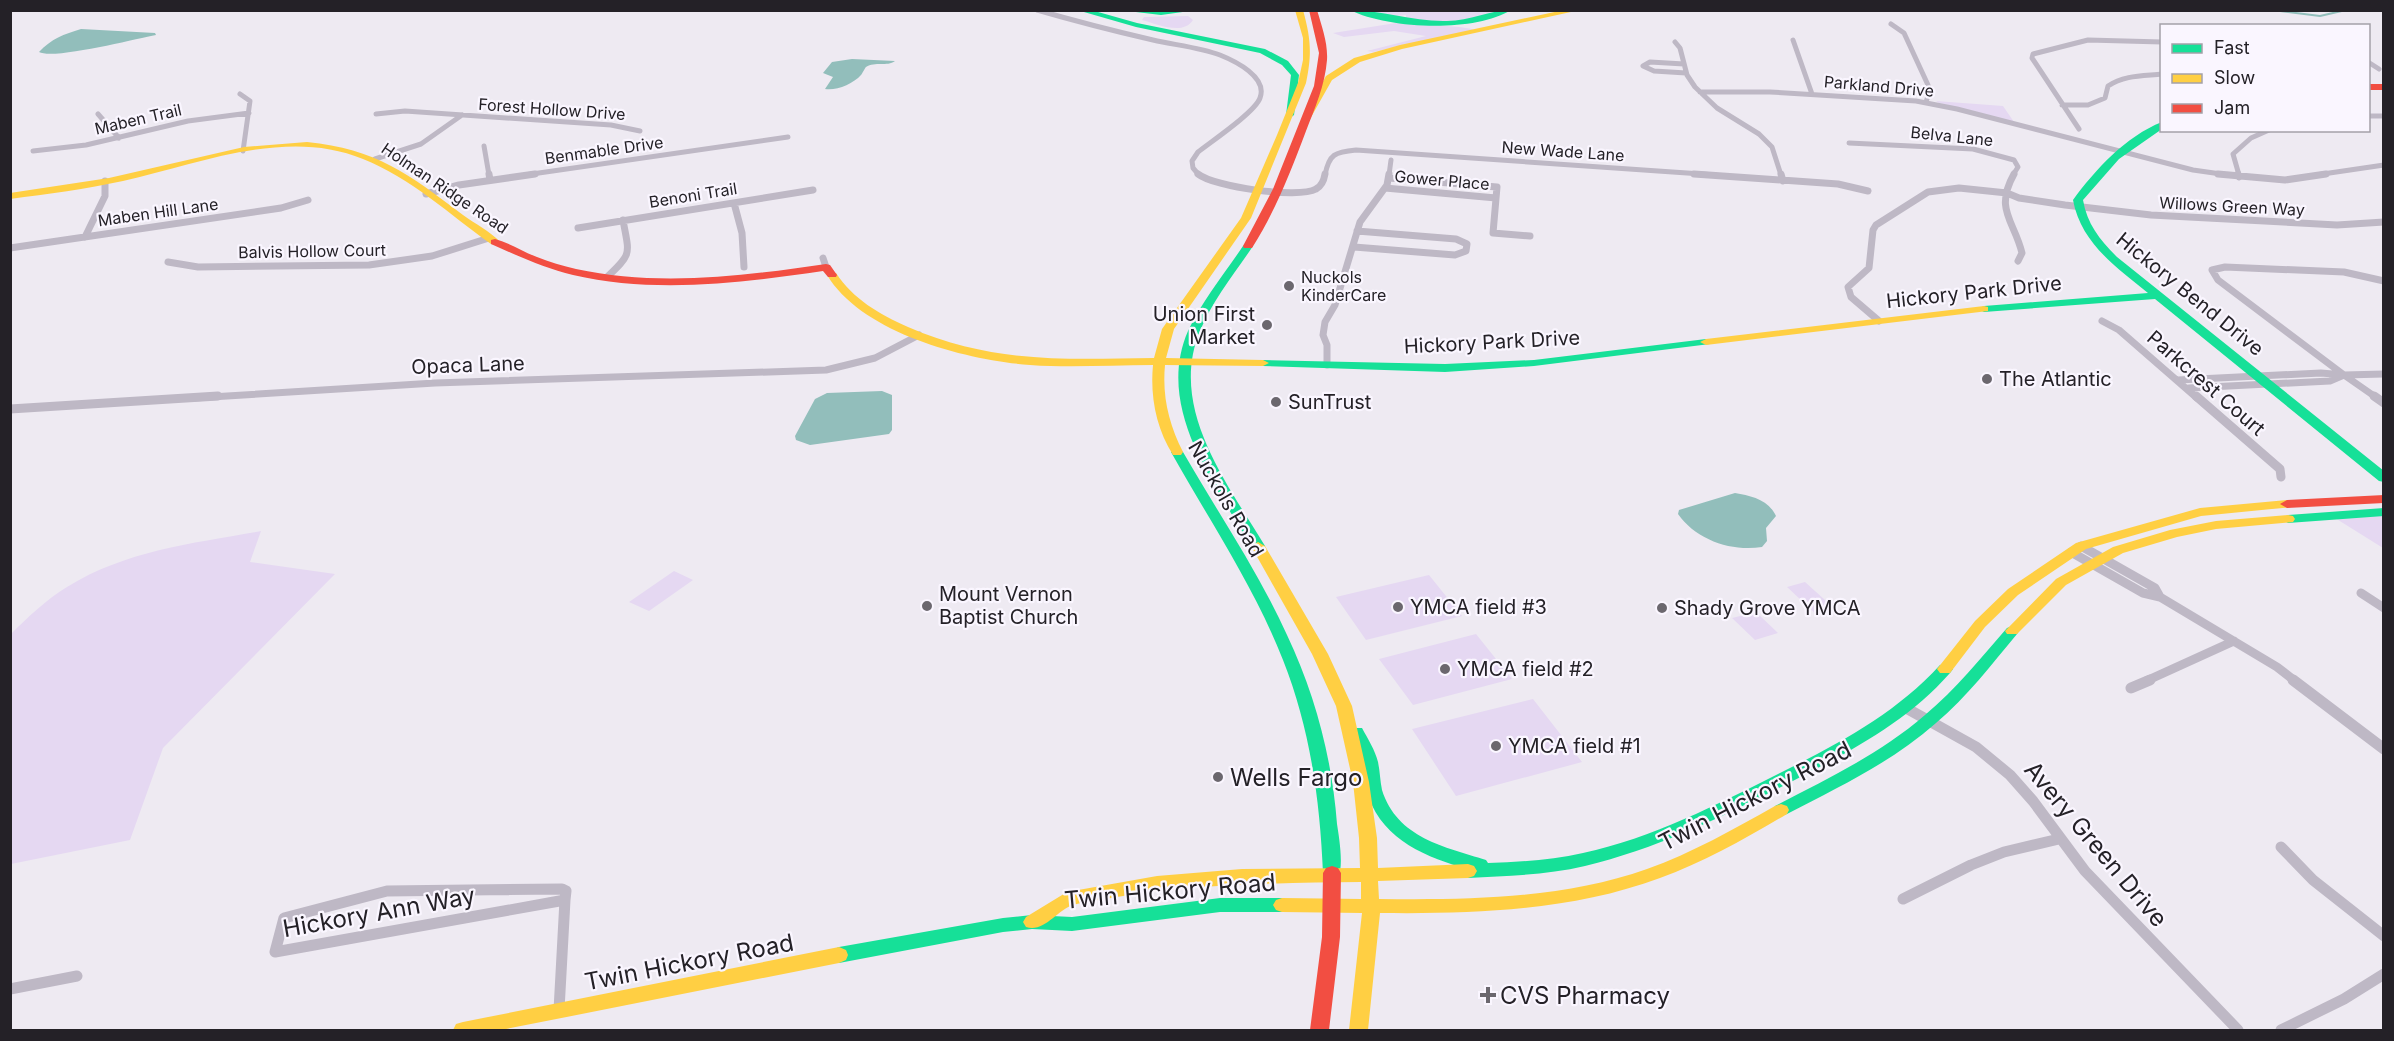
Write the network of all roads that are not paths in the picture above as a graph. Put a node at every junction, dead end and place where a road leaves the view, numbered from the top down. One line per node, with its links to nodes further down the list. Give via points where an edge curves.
1 (1037, 10): 48 (street, via 1209,52 1248,70 1261,89 1255,106 1198,152 1192,166 1210,181)
2 (1080, 10): 26 (main road, via 1240,45 1275,57 1294,75)
3 (1122, 10): 4 (main road)
4 (1194, 10)
5 (1299, 10): 26 (main road, Nuckols Road, via 1307,53 1302,83)
6 (1313, 10): 27 (main road, Nuckols Road, via 1323,58)
7 (1353, 10): 8 (main road, via 1442,24 1482,20)
8 (1508, 10)
9 (1577, 10): 27 (main road, via 1400,47 1357,60 1329,78)
10 (1891, 24): 20 (street, via 1904,33 1924,77 1929,93)
11 (1793, 40): 19 (street)
12 (1675, 42): 14 (street)
13 (2160, 42): 21 (street, via 2088,40 2035,52 2032,58)
14 (1684, 64): 15 (street); 15 (street, via 1650,62 1643,66 1654,71)
15 (1686, 73): 17 (street)
16 (2160, 74): 21 (street, via 2115,81 2108,86 2105,98 2095,103)
17 (1700, 92): 19 (street, Parkland Drive); 46 (street, via 1767,141)
18 (240, 94): 22 (street, via 250,101)
19 (1812, 94): 20 (street, Parkland Drive)
20 (1926, 102): 38 (street, Parkland Drive)
21 (2062, 105): 29 (street)
22 (249, 113): 33 (street, Maben Trail, via 188,121); 37 (street)
23 (98, 114): 33 (street)
24 (376, 114): 25 (street, Forest Hollow Drive, via 399,111)
25 (462, 115): 30 (street, Forest Hollow Drive, via 620,125); 39 (street, Forest Hollow Drive, via 421,144)
26 (1290, 115): 48 (main road, Nuckols Road)
27 (1307, 117): 51 (main road, Nuckols Road)
28 (2160, 126): 38 (main road)
29 (2079, 129)
30 (640, 131)
31 (2264, 132): 42 (street, via 2233,154)
32 (788, 137): 44 (street, Benmable Drive)
33 (119, 138): 36 (street, Maben Trail)
34 (1849, 143): 52 (street, Belva Lane, via 1962,147 2006,156 2018,167 2008,181)
35 (484, 146): 44 (street)
36 (33, 151)
37 (243, 151): 39 (main road, Holman Ridge Road, via 318,147); 45 (main road, Holman Ridge Road)
38 (2121, 152): 42 (street, Parkland Drive); 58 (main road, via 2089,184)
39 (375, 159): 53 (main road, Holman Ridge Road)
40 (1391, 160): 43 (street)
41 (2384, 165): 42 (street, Parkland Drive, via 2285,180)
42 (2238, 177)
43 (1389, 178): 47 (street); 55 (street, via 1497,188)
44 (490, 180): 53 (street, Benmable Drive)
45 (105, 181): 54 (main road, Holman Ridge Road); 64 (street, via 106,199 89,223)
46 (1783, 181): 50 (street, New Wade Lane); 51 (street, New Wade Lane, via 1348,151 1330,157 1322,184 1317,188 1305,192)
47 (1385, 188): 55 (street, Gower Place); 62 (street, via 1363,215)
48 (1260, 189): 51 (street); 78 (main road, Nuckols Road, via 1236,234 1175,317)
49 (813, 190): 57 (street, Benoni Trail)
50 (1869, 190)
51 (1278, 191): 79 (main road, Nuckols Road, via 1254,241 1200,320)
52 (2007, 193): 58 (street, Willows Green Way); 68 (street, via 2005,215 2019,239 2022,254); 75 (street, Willows Green Way, via 1959,188 1928,192 1876,225 1869,268 1851,283 1848,292)
53 (426, 194): 65 (main road, Holman Ridge Road)
54 (10, 196)
55 (1496, 198): 63 (street, via 1493,233)
56 (308, 200): 64 (street, Maben Hill Lane)
57 (734, 202): 59 (street, Benoni Trail); 71 (street, via 742,233)
58 (2079, 205): 60 (street, Willows Green Way, via 2205,218 2337,225); 74 (main road, Hickory Bend Drive, via 2083,222 2102,248)
59 (623, 220): 61 (street, Benoni Trail); 72 (street, via 629,252)
60 (2384, 222)
61 (578, 228)
62 (1357, 231): 66 (street); 66 (street, via 1456,239 1467,244 1466,251 1455,255)
63 (1530, 236)
64 (85, 237): 67 (street, Maben Hill Lane)
65 (489, 238): 69 (street, Balvis Hollow Court, via 432,256 369,265 198,267); 72 (main road, Holman Ridge Road, via 553,267)
66 (1354, 247): 80 (street, via 1335,305 1323,327 1328,345)
67 (10, 248)
68 (2018, 261)
69 (168, 262)
70 (824, 262): 72 (main road, Holman Ridge Road, via 763,277 700,281); 77 (main road, Hickory Park Drive, via 841,289 859,305)
71 (744, 267)
72 (607, 277)
73 (2384, 281): 82 (street, via 2344,272 2225,267 2212,270 2218,280)
74 (2159, 295): 75 (main road, Hickory Park Drive, via 2021,304); 84 (main road, Hickory Bend Drive)
75 (1879, 321): 80 (main road, Hickory Park Drive, via 1534,363 1445,368)
76 (2102, 321): 83 (street, Parkcrest Court, via 2119,330)
77 (919, 335): 78 (main road, Hickory Park Drive, via 1012,360); 87 (street, Opaca Lane, via 880,357 826,370 435,383)
78 (1159, 361): 79 (main road, Hickory Park Drive); 107 (main road, Nuckols Road, via 1157,397 1169,438 1273,622 1307,703 1325,779)
79 (1185, 361): 80 (main road, Hickory Park Drive); 100 (main road, Nuckols Road, via 1184,389 1196,434 1320,654)
80 (1327, 365)
81 (2384, 374): 82 (street)
82 (2344, 375): 84 (street, via 2321,373); 84 (street, via 2330,381); 86 (street)
83 (2178, 380): 84 (street); 85 (street, Parkcrest Court)
84 (2265, 380): 85 (street); 89 (main road, Hickory Bend Drive)
85 (2188, 388): 88 (street, Parkcrest Court, via 2280,469)
86 (2384, 403)
87 (10, 410)
88 (2281, 477)
89 (2384, 478)
90 (2384, 499): 94 (main road, Twin Hickory Road, via 2200,512)
91 (2384, 506): 93 (main road, via 2326,510)
92 (2384, 512): 93 (main road, Twin Hickory Road)
93 (2312, 517): 95 (main road, Twin Hickory Road, via 2216,525 2175,533 2118,550)
94 (2076, 549): 95 (street); 101 (main road, Twin Hickory Road, via 2013,592)
95 (2098, 561): 98 (street, via 2143,593 2160,597); 102 (main road, Twin Hickory Road, via 2061,582)
96 (2361, 593): 97 (street)
97 (2384, 608)
98 (2234, 641): 99 (street); 103 (street, via 2277,667)
99 (2131, 688)
100 (1344, 706): 106 (main road, via 1368,757 1378,804 1398,830 1425,849 1462,862); 108 (main road, Nuckols Road, via 1360,782)
101 (1906, 708): 102 (street, Avery Green Drive); 106 (main road, Twin Hickory Road, via 1853,742 1699,822 1614,851)
102 (1929, 721): 104 (street, Avery Green Drive, via 1997,762 2021,786); 112 (main road, Twin Hickory Road, via 1881,756 1744,831 1705,852 1635,880 1505,905)
103 (2384, 748)
104 (2059, 839): 109 (street, via 2004,852); 122 (street, Avery Green Drive, via 2127,917)
105 (2281, 848): 114 (street, via 2313,880)
106 (1530, 868): 108 (main road, Twin Hickory Road)
107 (1334, 875): 108 (main road, Twin Hickory Road); 111 (main road, Nuckols Road); 113 (main road, Twin Hickory Road, via 1232,877 1128,887 1066,899)
108 (1369, 875): 112 (main road, Nuckols Road)
109 (1903, 899)
110 (566, 900): 110 (street, Hickory Ann Way, via 566,891 562,889 387,891 284,918 275,952); 118 (street)
111 (1333, 905): 112 (main road, Twin Hickory Road); 113 (main road, Twin Hickory Road, via 1220,904 1072,924); 120 (main road, Nuckols Road)
112 (1371, 907): 121 (main road, Nuckols Road)
113 (1032, 922): 118 (main road, Twin Hickory Road)
114 (2384, 936)
115 (2384, 974): 123 (street)
116 (77, 976): 117 (street)
117 (10, 989)
118 (559, 1010): 119 (main road, Twin Hickory Road)
119 (463, 1030)
120 (1319, 1030)
121 (1359, 1030)
122 (2238, 1030)
123 (2281, 1030)

